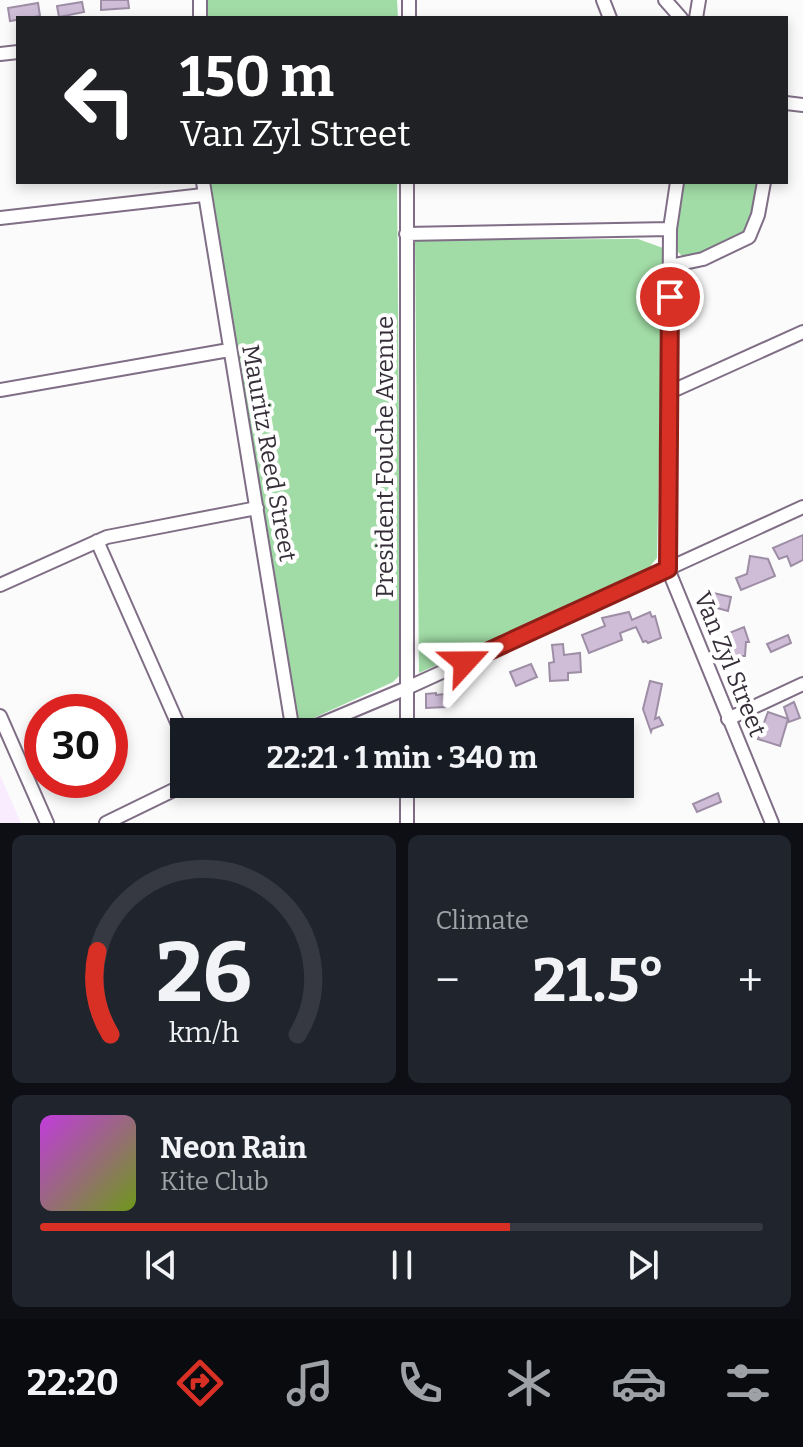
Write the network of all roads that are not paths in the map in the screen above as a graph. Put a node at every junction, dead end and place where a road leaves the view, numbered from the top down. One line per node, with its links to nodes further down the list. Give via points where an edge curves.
1 (665, 0): 2 (street)
2 (679, 16)
3 (407, 184): 9 (street, President Fouche Avenue)
4 (677, 184): 8 (street, Van Zyl Street)
5 (764, 184): 10 (street, via 749,237 703,259)
6 (203, 188): 7 (street); 12 (street, Mauritz Reed Street)
7 (0, 218)
8 (670, 229): 9 (street); 10 (street, Van Zyl Street)
9 (406, 234): 21 (street, President Fouche Avenue)
10 (670, 266): 14 (street, Van Zyl Street)
11 (803, 332): 14 (street)
12 (229, 350): 13 (street); 16 (street, Mauritz Reed Street)
13 (0, 390)
14 (670, 392): 18 (street, Van Zyl Street)
15 (803, 507): 18 (street)
16 (257, 508): 17 (street); 24 (street, Mauritz Reed Street)
17 (97, 541): 19 (street); 23 (street)
18 (668, 569): 21 (street); 27 (street, Van Zyl Street)
19 (0, 585)
20 (803, 684): 27 (street)
21 (407, 688): 25 (street); 26 (street, President Fouche Avenue)
22 (0, 716): 30 (street)
23 (175, 718)
24 (291, 718)
25 (335, 718)
26 (407, 718)
27 (728, 719): 33 (street, Van Zyl Street)
28 (170, 792): 31 (street)
29 (407, 798): 32 (street)
30 (47, 823)
31 (106, 823)
32 (407, 823)
33 (772, 823)

